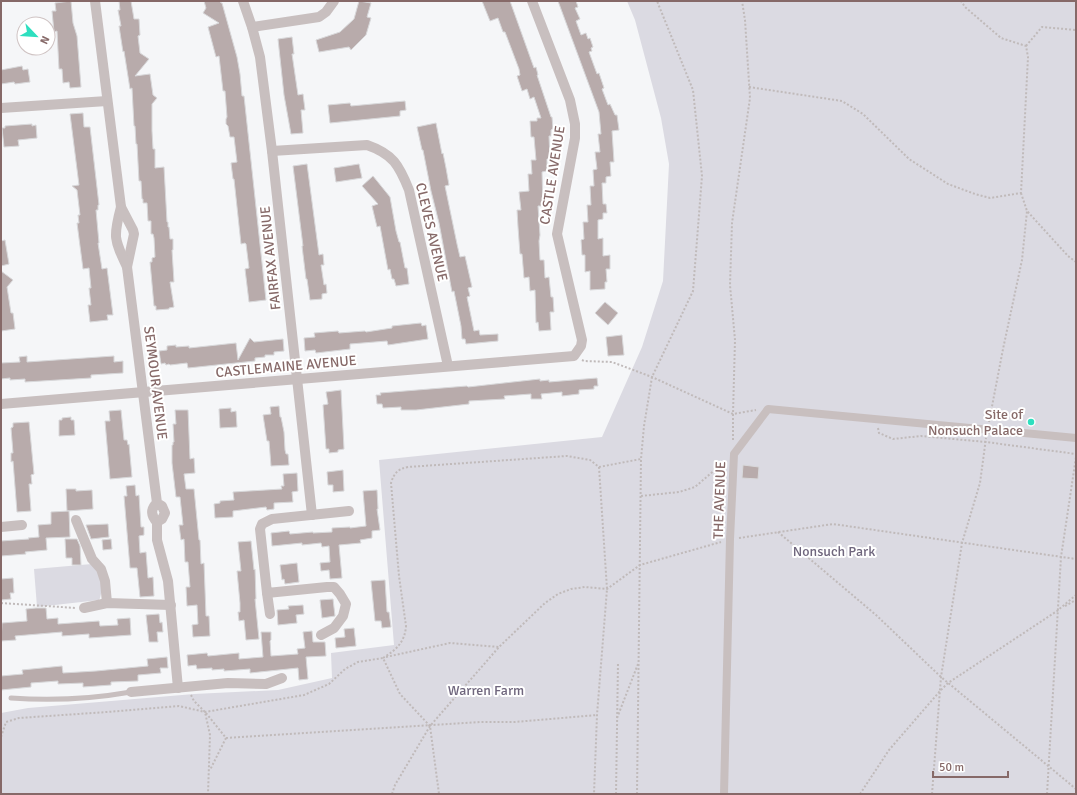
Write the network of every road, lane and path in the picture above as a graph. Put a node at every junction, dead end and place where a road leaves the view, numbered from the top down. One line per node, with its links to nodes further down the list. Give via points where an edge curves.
1 (95, 1): 12 (street, SEYMOUR AVENUE)
2 (243, 1): 8 (street, FAIRFAX AVENUE)
3 (334, 1): 8 (street, via 319,17)
4 (532, 1): 20 (street, CASTLE AVENUE, via 570,100 576,124 558,234 582,340)
5 (657, 1): 22 (path, via 693,90 702,176 693,290)
6 (742, 1): 11 (path)
7 (961, 1): 10 (path, via 1001,38)
8 (252, 28): 14 (street, FAIRFAX AVENUE, via 260,57)
9 (1076, 30): 10 (path, via 1042,27)
10 (1026, 46): 15 (path, via 1028,57)
11 (749, 87): 15 (path, via 842,101 863,114 909,159 948,184 990,198); 27 (path, via 750,98 732,223 730,285 735,340)
12 (107, 101): 13 (street); 16 (street, SEYMOUR AVENUE)
13 (1, 108)
14 (272, 151): 21 (street, CLEVES AVENUE, via 367,145 387,154 396,164 409,190); 23 (street, FAIRFAX AVENUE)
15 (1021, 193): 17 (path)
16 (121, 207): 19 (street, SEYMOUR AVENUE, via 115,237); 19 (street, SEYMOUR AVENUE, via 134,234)
17 (1027, 211): 18 (path); 29 (path, via 1022,260)
18 (1076, 262)
19 (127, 266): 24 (street, SEYMOUR AVENUE)
20 (574, 356): 21 (street, CASTLEMAINE AVENUE); 22 (path, via 584,361 612,362)
21 (448, 366): 23 (street, CASTLEMAINE AVENUE)
22 (652, 377): 27 (path); 35 (path, via 644,426)
23 (298, 378): 24 (street, CASTLEMAINE AVENUE); 39 (street, FAIRFAX AVENUE)
24 (143, 393): 25 (street, CASTLEMAINE AVENUE); 55 (street, SEYMOUR AVENUE, via 157,503 162,506 165,513 157,522 157,540 168,581)
25 (1, 404)
26 (768, 409): 27 (path); 28 (street); 32 (street, THE AVENUE)
27 (733, 414): 32 (path)
28 (876, 419): 29 (street); 31 (path, via 879,432 893,439 921,436)
29 (988, 430): 30 (street); 31 (path)
30 (1076, 438)
31 (986, 442): 33 (path); 45 (path, via 980,483)
32 (734, 454): 37 (path, via 695,487 678,492); 44 (street, THE AVENUE)
33 (1076, 454)
34 (1076, 457): 46 (path)
35 (642, 459): 36 (path); 37 (path)
36 (599, 467): 49 (path); 61 (path, via 590,460 567,456 399,469 391,483 406,626 401,644)
37 (641, 496): 48 (path)
38 (350, 512): 39 (street)
39 (312, 514): 50 (street, via 272,518 262,524 260,529)
40 (76, 520): 54 (street, via 92,559 101,569)
41 (22, 525): 42 (street)
42 (1, 527)
43 (778, 532): 44 (path); 45 (path, via 833,524); 64 (path, via 876,615)
44 (730, 539): 48 (path); 86 (street, THE AVENUE)
45 (962, 543): 46 (path); 64 (path)
46 (1061, 557): 47 (path); 57 (path)
47 (1076, 559)
48 (640, 565): 49 (path); 62 (path)
49 (607, 589): 60 (path, via 585,586 558,594); 72 (path)
50 (267, 593): 58 (street); 59 (street, via 334,588 346,604 343,616 334,628)
51 (1076, 595): 57 (path)
52 (1076, 600): 57 (path)
53 (1, 603): 56 (path)
54 (107, 603): 55 (street); 56 (street)
55 (170, 605): 67 (street, SEYMOUR AVENUE)
56 (84, 608)
57 (1058, 610): 66 (path); 77 (path)
58 (270, 614)
59 (321, 636)
60 (499, 647): 61 (path, via 450,643); 74 (path)
61 (383, 658): 71 (path, via 358,662 345,669 329,684 304,695); 74 (path, via 400,694)
62 (639, 661): 73 (path); 85 (path)
63 (618, 662): 73 (path)
64 (941, 677): 66 (path); 68 (path)
65 (282, 678): 67 (street, via 266,684)
66 (948, 683): 68 (path); 77 (path)
67 (178, 688): 69 (street); 71 (path, via 190,694)
68 (940, 690): 87 (path, via 889,750); 88 (path)
69 (131, 692): 70 (lane, via 105,697 41,700)
70 (11, 698)
71 (205, 712): 75 (path, via 179,706 19,718 6,722); 76 (path); 78 (path, via 210,735)
72 (597, 715): 74 (path); 83 (path)
73 (617, 720): 84 (path)
74 (430, 726): 76 (path); 81 (path, via 398,779); 82 (path)
75 (1, 737)
76 (226, 738): 78 (path)
77 (1048, 766): 79 (path); 89 (path)
78 (209, 771): 80 (path)
79 (1076, 788)
80 (208, 794)
81 (392, 794)
82 (439, 794)
83 (594, 794)
84 (616, 794)
85 (637, 794)
86 (724, 794)
87 (860, 794)
88 (932, 794)
89 (1047, 794)

